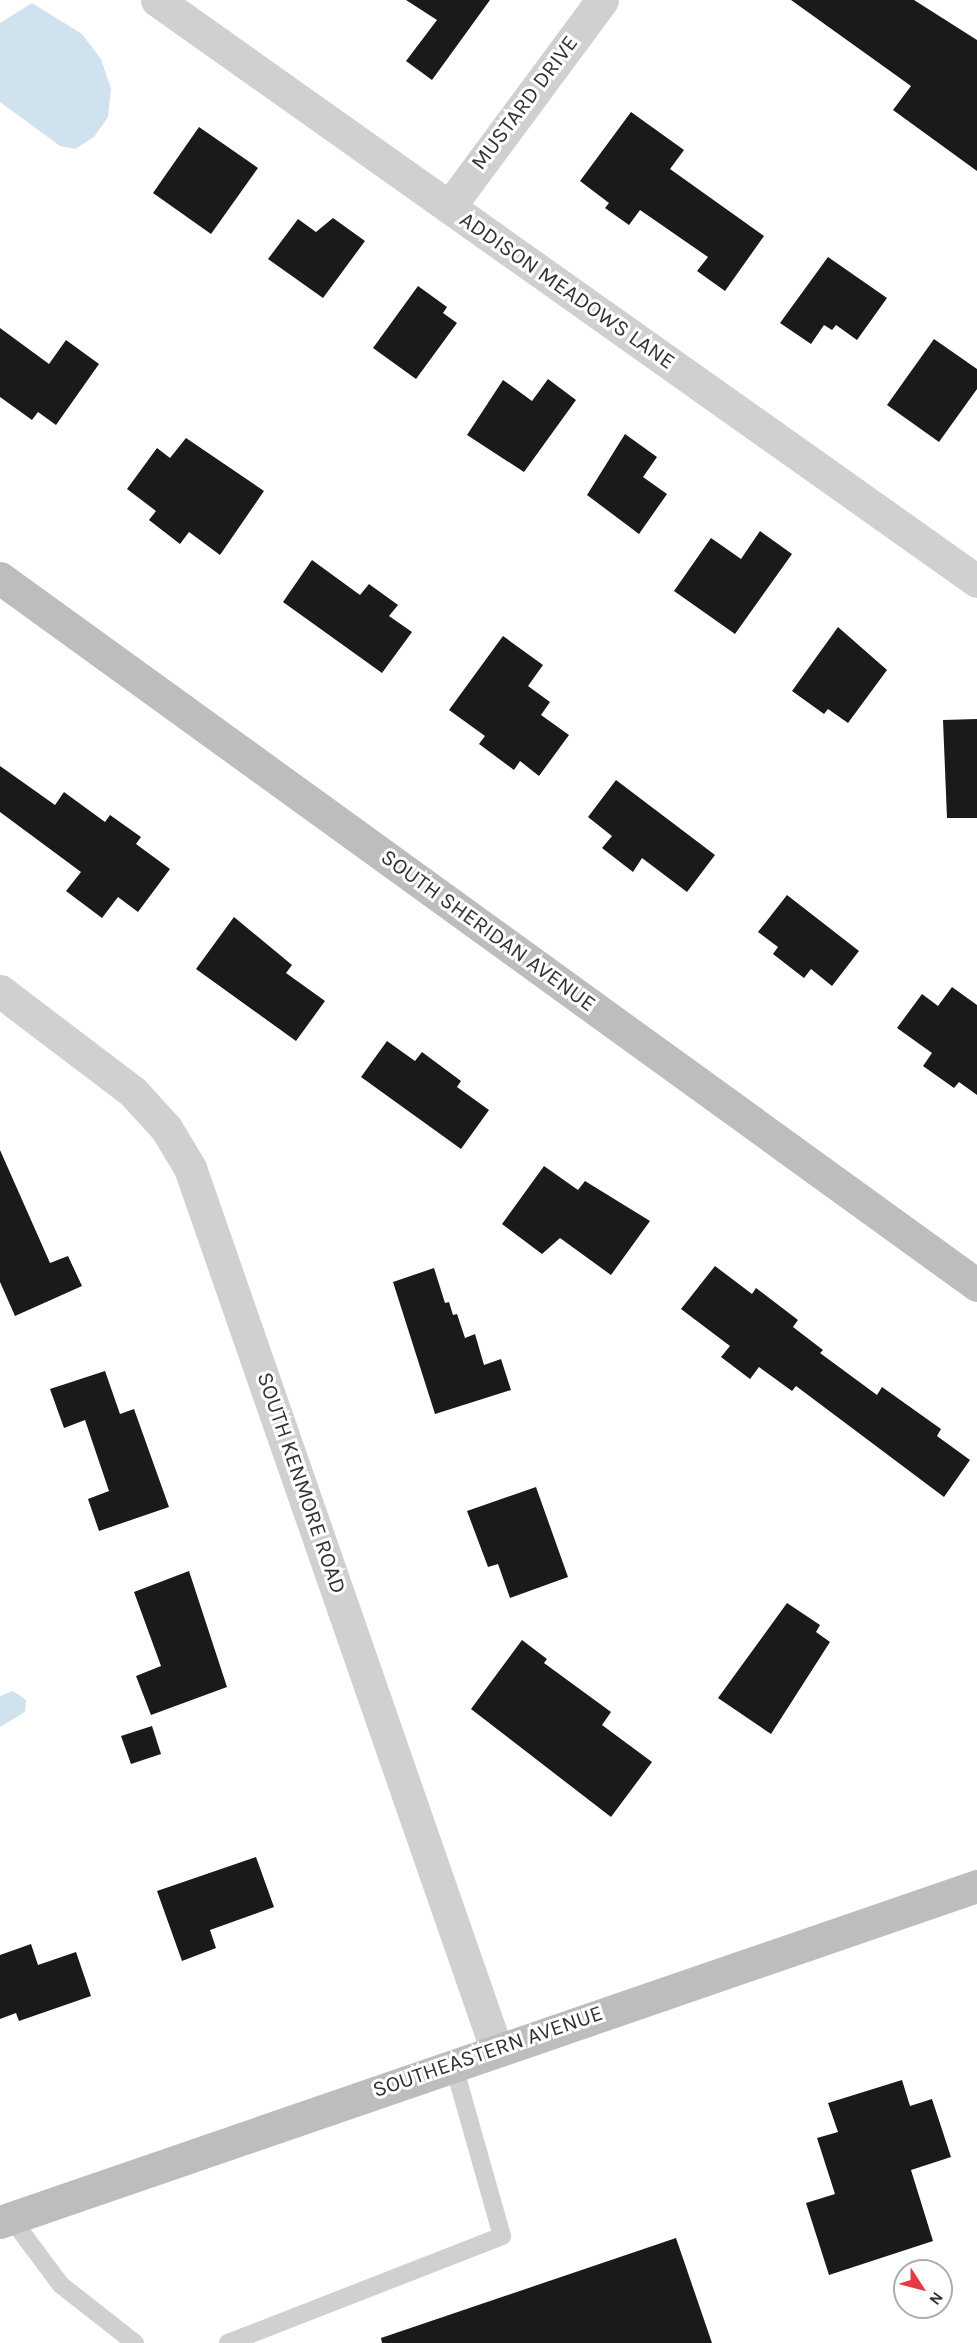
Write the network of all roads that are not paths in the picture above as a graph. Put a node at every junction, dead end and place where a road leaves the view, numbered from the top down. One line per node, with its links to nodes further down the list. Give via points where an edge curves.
1 (157, 0): 3 (street, ADDISON MEADOWS LANE)
2 (602, 0): 3 (street, MUSTARD DRIVE)
3 (449, 207): 5 (street, ADDISON MEADOWS LANE)
4 (0, 578): 7 (street, SOUTH SHERIDAN AVENUE)
5 (977, 581)
6 (0, 991): 9 (street, SOUTH KENMORE ROAD, via 133,1092 166,1128 190,1168)
7 (977, 1285)
8 (977, 1886): 9 (street, SOUTHEASTERN AVENUE)
9 (496, 2048): 10 (street, SOUTHEASTERN AVENUE)
10 (453, 2063): 11 (street, SOUTHEASTERN AVENUE); 13 (lane, via 502,2236)
11 (5, 2220): 12 (lane, via 62,2285)
12 (135, 2343)
13 (228, 2343)

